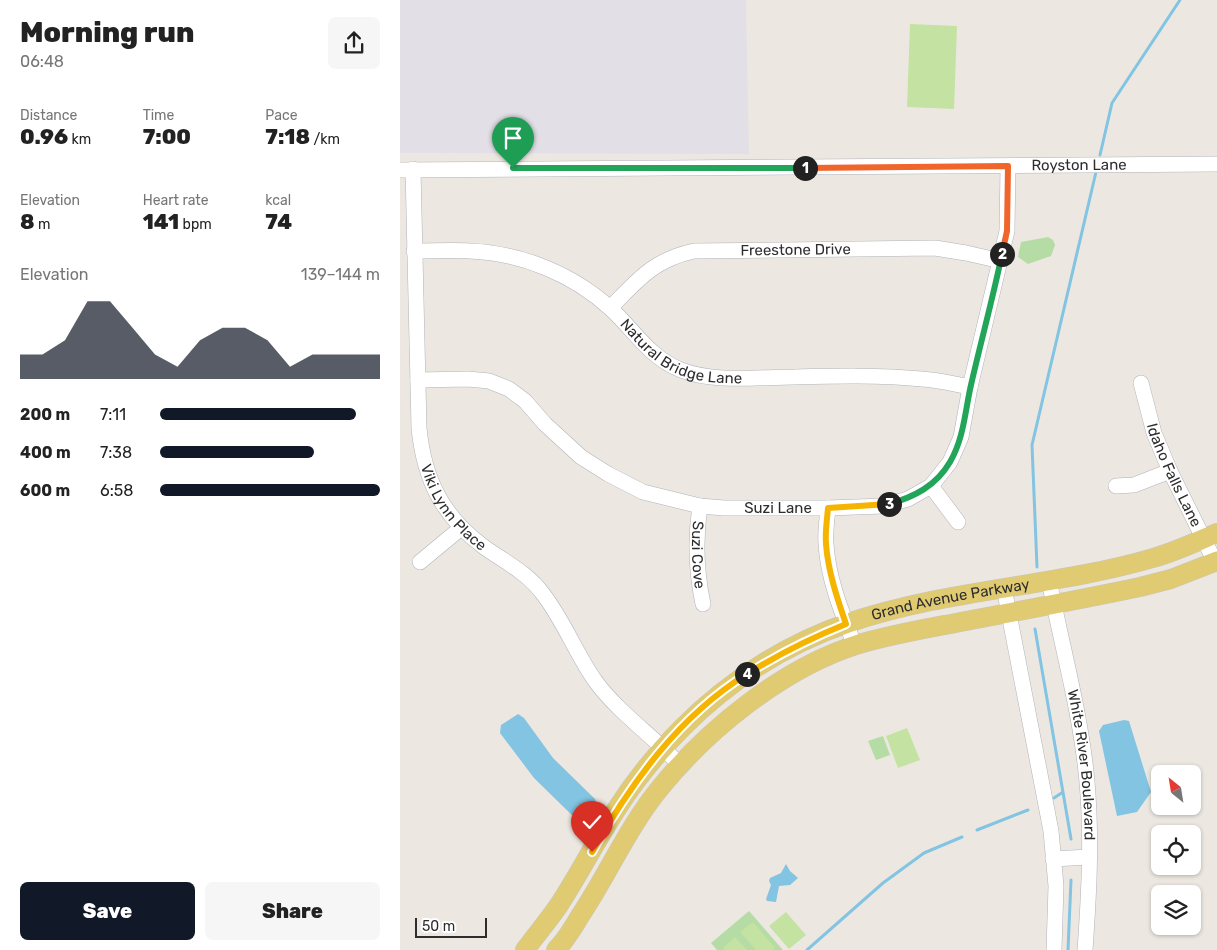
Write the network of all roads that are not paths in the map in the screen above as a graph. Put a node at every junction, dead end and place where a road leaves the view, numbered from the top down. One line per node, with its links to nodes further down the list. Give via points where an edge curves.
1 (1217, 164): 2 (street, Royston Lane)
2 (1008, 166): 3 (street, Royston Lane); 5 (street, Suzi Lane, via 1007,231)
3 (406, 169): 4 (street, Viki Lynn Place)
4 (414, 251): 6 (street, Natural Bridge Lane, via 472,251 533,262 582,287); 7 (street, Viki Lynn Place)
5 (1000, 261): 6 (street, Freestone Drive, via 935,248 694,252 678,255 651,268); 9 (street, Suzi Lane)
6 (610, 308): 9 (street, Natural Bridge Lane, via 654,355 682,370 716,378 890,376)
7 (418, 380): 13 (street, Suzi Lane, via 489,381 509,389 581,457 608,474 643,492); 16 (street, Viki Lynn Place, via 421,452 429,480)
8 (1141, 383): 10 (street, Idaho Falls Lane, via 1154,432)
9 (970, 387): 11 (street, Suzi Lane, via 961,437 950,462)
10 (1170, 471): 12 (street, via 1134,485); 17 (street, Idaho Falls Lane)
11 (931, 486): 14 (street, Suzi Lane, via 908,499 883,506); 15 (street)
12 (1116, 486)
13 (700, 506): 14 (street, Suzi Lane); 22 (street, Suzi Cove, via 696,556)
14 (828, 508): 25 (street, via 826,543 829,567)
15 (958, 522)
16 (461, 528): 19 (street); 27 (street, Viki Lynn Place, via 516,567 543,593 595,680)
17 (1210, 536): 18 (street, Idaho Falls Lane); 20 (main road, Grand Avenue Parkway, via 1126,566)
18 (1216, 561): 23 (main road, Grand Avenue Parkway, via 1153,584)
19 (420, 562)
20 (1049, 580): 21 (main road, Grand Avenue Parkway); 23 (street, White River Boulevard)
21 (1004, 588): 24 (street); 25 (main road, Grand Avenue Parkway, via 912,606)
22 (703, 604)
23 (1054, 605): 24 (main road, Grand Avenue Parkway); 29 (street, White River Boulevard, via 1074,695 1087,782)
24 (1008, 613): 26 (main road, Grand Avenue Parkway, via 908,632); 30 (street, via 1051,831)
25 (846, 624): 26 (street); 27 (main road, Grand Avenue Parkway, via 774,657 743,676 700,710)
26 (855, 646): 28 (main road, Grand Avenue Parkway, via 782,681 745,706)
27 (664, 748): 28 (street, Viki Lynn Place); 31 (main road, Grand Avenue Parkway, via 630,789 557,907)
28 (680, 764): 32 (main road, Grand Avenue Parkway, via 636,822 594,895)
29 (1089, 858): 30 (street); 34 (street, White River Boulevard)
30 (1053, 859): 33 (street, via 1056,886)
31 (525, 950)
32 (556, 950)
33 (1054, 950)
34 (1085, 950)

